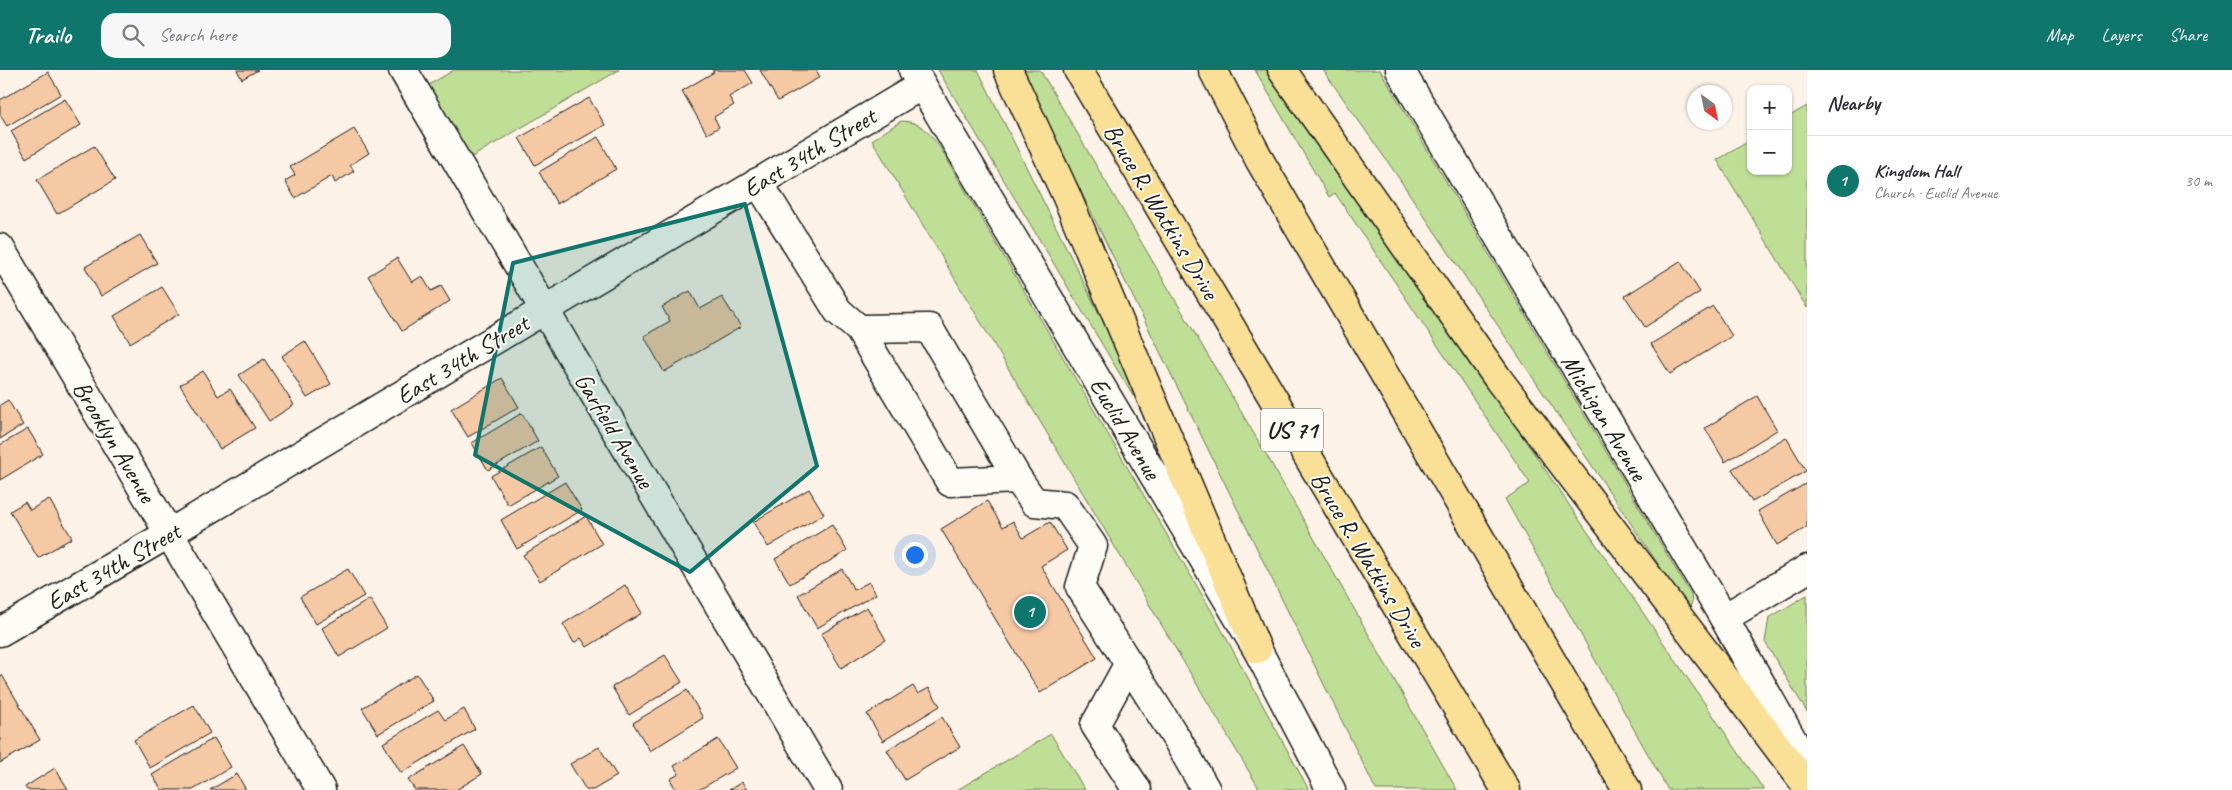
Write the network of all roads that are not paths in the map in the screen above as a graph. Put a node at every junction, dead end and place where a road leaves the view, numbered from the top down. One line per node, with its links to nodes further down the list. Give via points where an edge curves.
1 (403, 70): 10 (street, Garfield Avenue)
2 (1008, 70): 17 (highway, via 1066,195)
3 (1078, 70): 26 (highway, Bruce R. Watkins Drive / US 71)
4 (1213, 70): 27 (highway, via 1260,161)
5 (1282, 70): 20 (highway, via 1499,380)
6 (1400, 70): 15 (street, Michigan Avenue)
7 (918, 77): 8 (street, East 34th Street); 17 (street, Euclid Avenue)
8 (758, 182): 10 (street, East 34th Street); 11 (street, via 838,312)
9 (0, 248): 13 (street, Brooklyn Avenue)
10 (544, 310): 13 (street, East 34th Street); 22 (street, Garfield Avenue)
11 (859, 329): 12 (street, via 929,328); 12 (street, via 950,482)
12 (1018, 479): 18 (street, via 1034,502 1065,505 1092,546 1080,587)
13 (170, 533): 16 (street, East 34th Street); 21 (street, Brooklyn Avenue)
14 (1807, 570): 15 (street)
15 (1724, 618): 19 (street, Michigan Avenue)
16 (0, 632)
17 (1256, 649): 25 (street, Euclid Avenue)
18 (1128, 665): 23 (street, via 1095,725); 24 (street)
19 (1807, 766)
20 (1807, 786)
21 (321, 790)
22 (828, 790)
23 (1137, 790)
24 (1206, 790)
25 (1331, 790)
26 (1506, 790)
27 (1627, 790)

